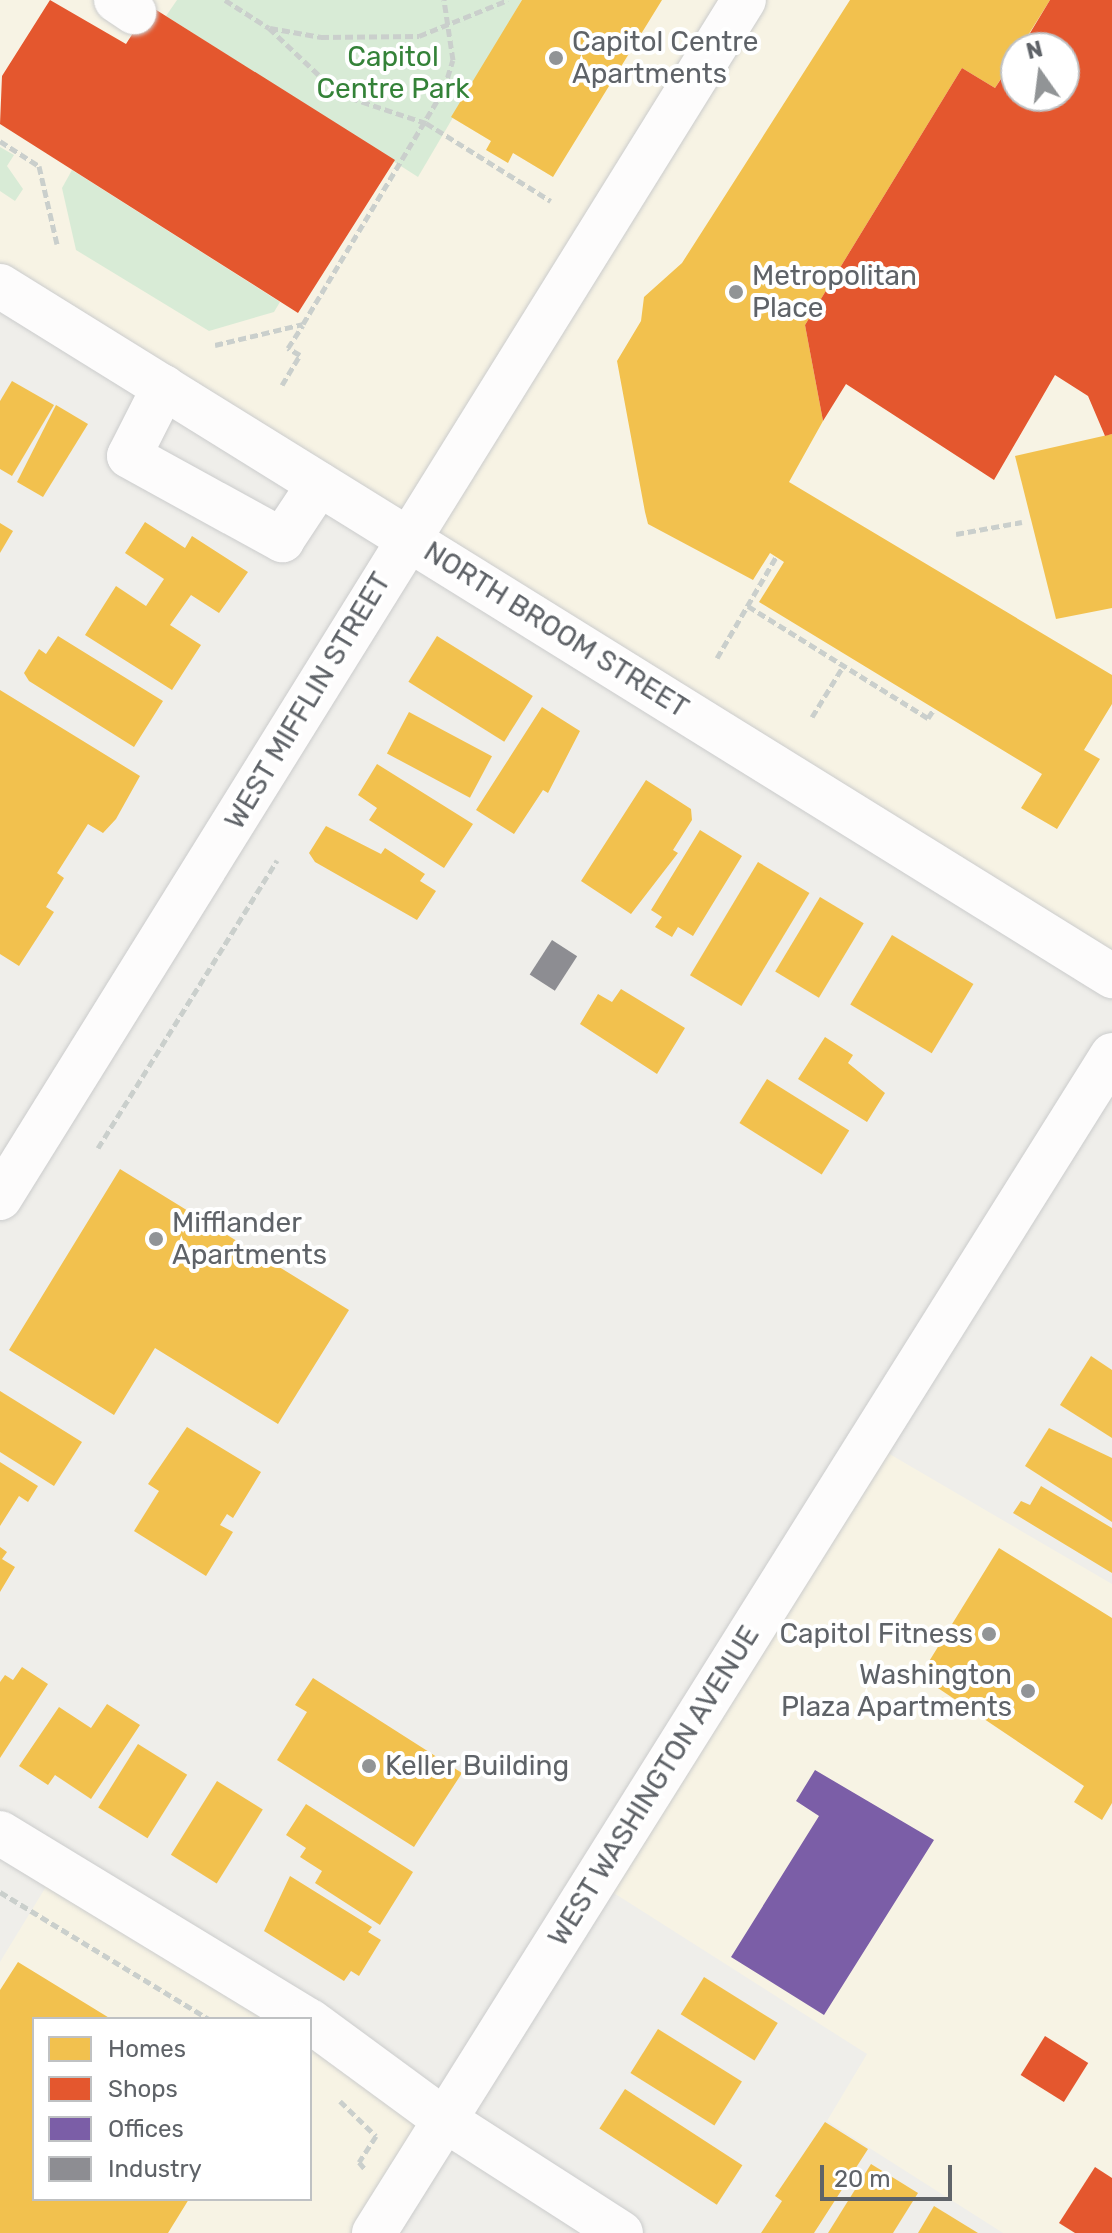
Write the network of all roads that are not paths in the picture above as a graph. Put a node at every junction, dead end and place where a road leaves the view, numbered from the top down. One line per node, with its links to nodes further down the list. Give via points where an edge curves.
1 (744, 0): 5 (street, WEST MIFFLIN STREET)
2 (0, 286): 3 (street, NORTH BROOM STREET)
3 (164, 387): 4 (street, NORTH BROOM STREET); 4 (street, via 129,456 282,540)
4 (319, 484): 5 (street, NORTH BROOM STREET)
5 (406, 536): 6 (street, NORTH BROOM STREET); 8 (street, WEST MIFFLIN STREET)
6 (1112, 976)
7 (1112, 1055): 12 (street, WEST WASHINGTON AVENUE)
8 (0, 1198)
9 (0, 1833): 10 (street)
10 (303, 2017)
11 (312, 2023): 12 (street)
12 (445, 2120): 13 (street, WEST WASHINGTON AVENUE); 14 (street)
13 (383, 2220)
14 (621, 2233)

